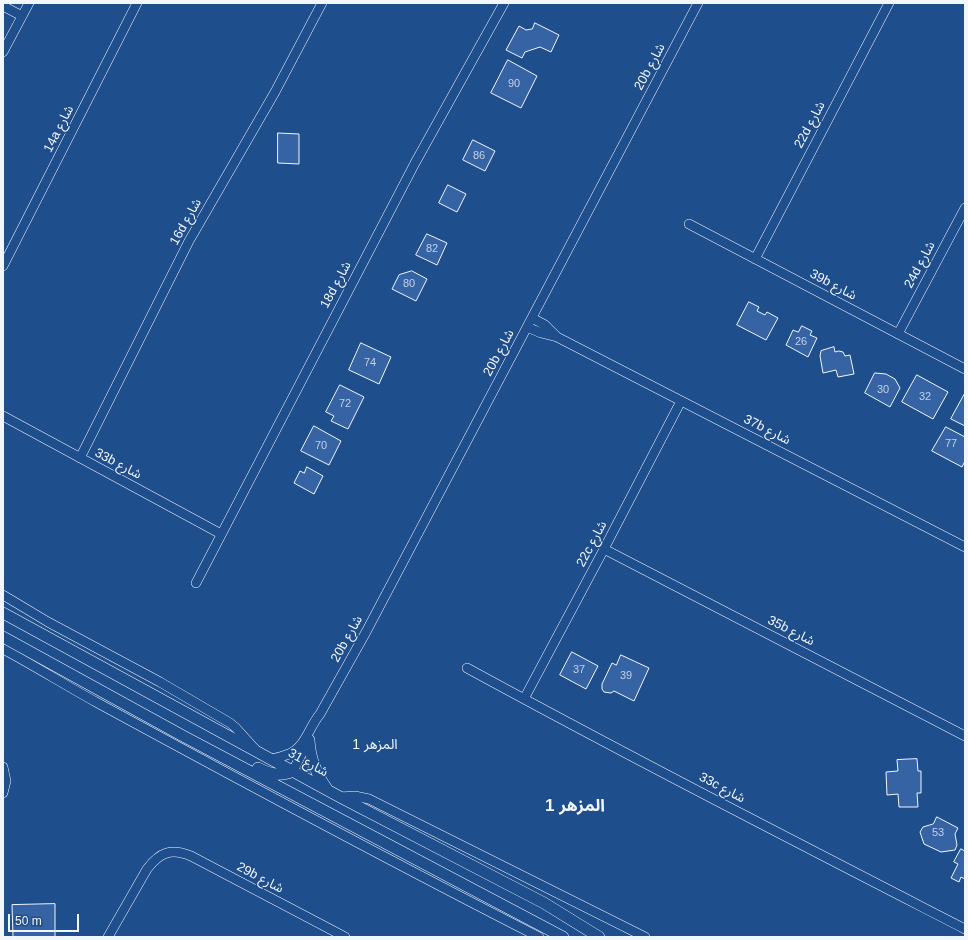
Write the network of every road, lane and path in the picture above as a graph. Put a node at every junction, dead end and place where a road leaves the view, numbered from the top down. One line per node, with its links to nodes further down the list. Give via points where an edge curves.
1 (29, 3): 8 (street)
2 (137, 3): 13 (street, 14a شارع)
3 (322, 3): 21 (street, 16d شارع, via 189,241)
4 (504, 3): 22 (street, 18d شارع, via 415,163)
5 (698, 3): 14 (street, 20b شارع)
6 (889, 3): 12 (street, 22d شارع)
7 (3, 6): 8 (street)
8 (22, 16): 9 (street)
9 (3, 52)
10 (965, 208): 16 (street, 24d شارع)
11 (689, 224): 12 (street, 39b شارع)
12 (755, 259): 16 (street, 39b شارع)
13 (3, 266)
14 (532, 318): 15 (street, 20b شارع); 17 (street, 37b شارع, via 545,325)
15 (527, 327): 17 (street, 37b شارع); 32 (street, 20b شارع)
16 (898, 334): 18 (street, 39b شارع)
17 (557, 337): 19 (street, 37b شارع)
18 (965, 369)
19 (681, 401): 23 (street, 37b شارع); 24 (street, 22c شارع)
20 (3, 416): 21 (street, 33b شارع)
21 (80, 458): 22 (street, 33b شارع)
22 (221, 534): 25 (street, 18d شارع)
23 (965, 547)
24 (604, 549): 31 (street, 22c شارع); 34 (street, 35b شارع)
25 (196, 583)
26 (3, 595): 36 (street, via 230,723)
27 (3, 613): 36 (street, شارع 31)
28 (3, 637): 33 (street)
29 (3, 649): 46 (street, via 95,702)
30 (467, 668): 31 (street, 33c شارع)
31 (524, 699): 43 (street, 33c شارع)
32 (320, 714): 35 (street, 20b شارع); 37 (street, 20b شارع, via 296,749)
33 (183, 736): 39 (street, via 204,739 272,774); 47 (street)
34 (965, 736)
35 (309, 740): 39 (street, 20b شارع); 40 (street, via 311,759)
36 (257, 752): 37 (street, شارع 31)
37 (271, 759): 39 (street, شارع 31)
38 (4, 768): 41 (street, via 6,781)
39 (293, 771): 40 (street, شارع 31)
40 (328, 791): 42 (street, شارع 31)
41 (3, 793)
42 (340, 797): 48 (street, شارع 31, via 544,903); 49 (street, via 355,796 369,799)
43 (965, 929)
44 (108, 937): 45 (street, 29b شارع, via 147,869 153,861 171,851 181,851)
45 (345, 937)
46 (539, 937)
47 (563, 937)
48 (599, 937)
49 (645, 937)

